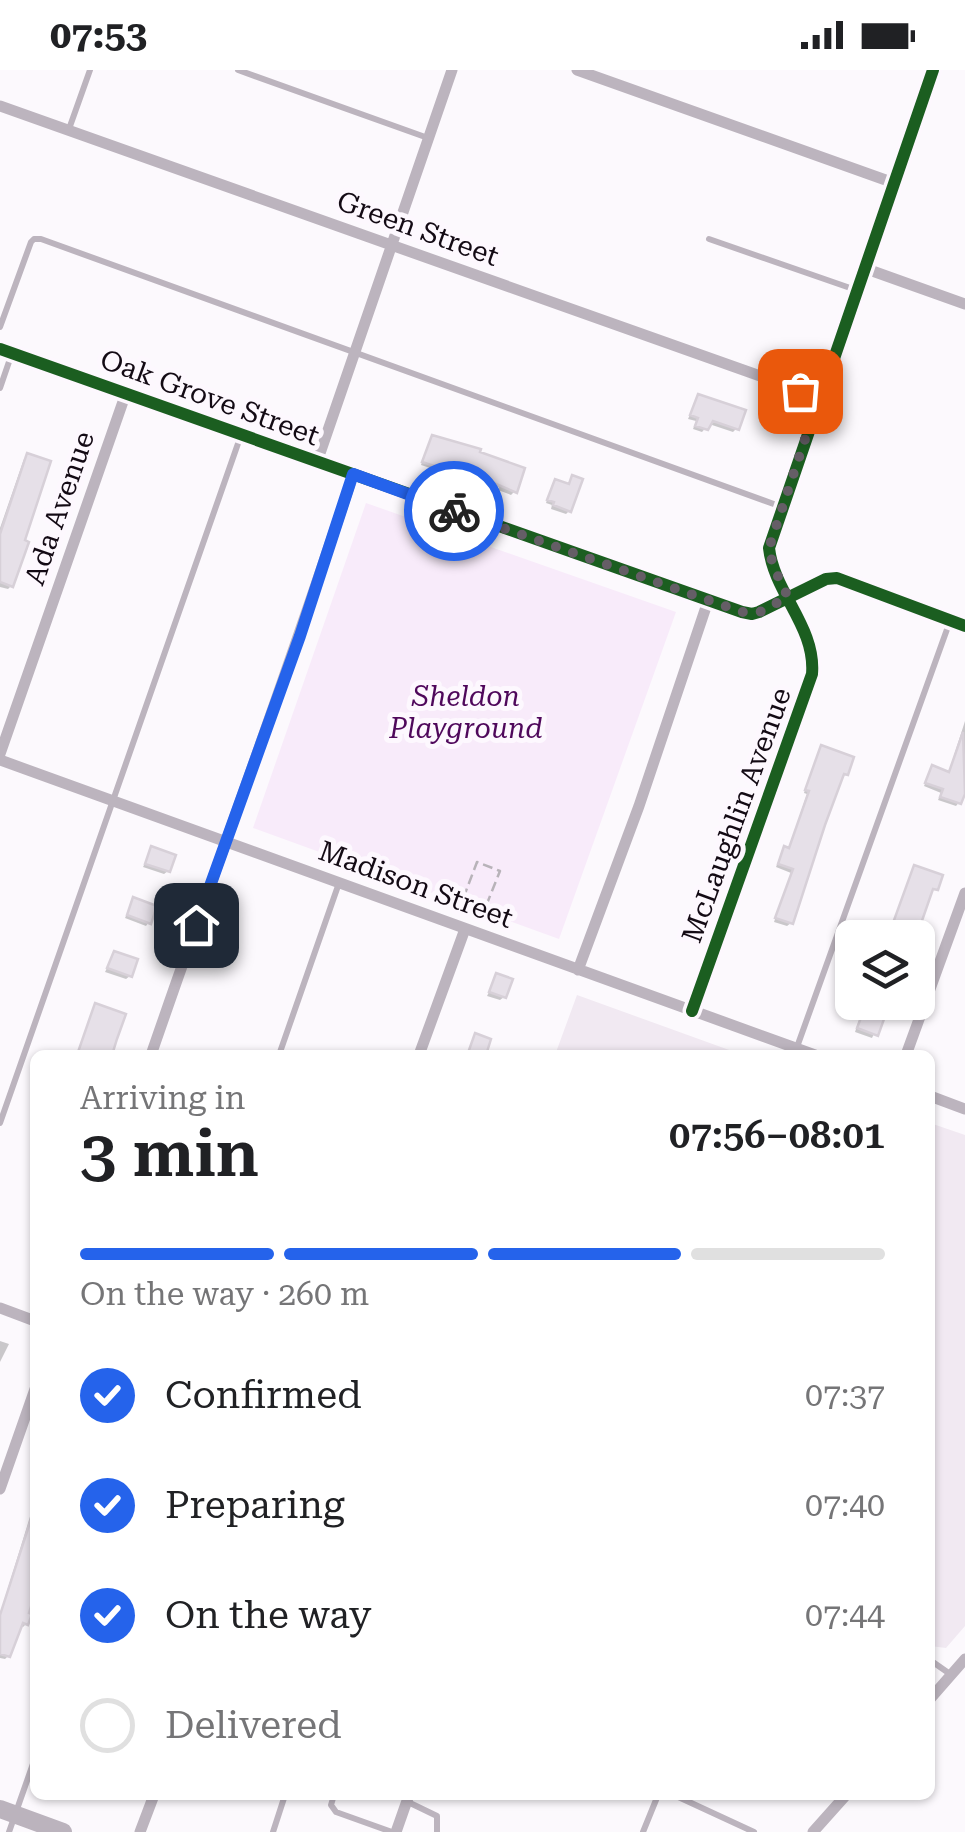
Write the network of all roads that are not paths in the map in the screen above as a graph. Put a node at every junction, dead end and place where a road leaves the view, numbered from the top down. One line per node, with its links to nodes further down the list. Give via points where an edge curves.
1 (90, 70): 7 (lane)
2 (238, 70): 8 (lane)
3 (452, 70): 8 (street)
4 (576, 70): 9 (street)
5 (932, 70): 9 (street, McLaughlin Avenue)
6 (0, 106): 7 (street, Green Street)
7 (69, 130): 11 (street, Green Street)
8 (428, 138): 11 (street)
9 (894, 183): 12 (street, McLaughlin Avenue)
10 (709, 239): 13 (lane)
11 (392, 245): 17 (street); 20 (street, Green Street)
12 (864, 268): 13 (street, McLaughlin Avenue); 14 (street)
13 (856, 290): 20 (street, McLaughlin Avenue)
14 (965, 304)
15 (0, 328): 17 (lane, via 34,238)
16 (6, 351): 18 (lane); 19 (street, Oak Grove Street)
17 (354, 354): 22 (street); 24 (lane)
18 (0, 388)
19 (126, 393): 21 (street, Oak Grove Street); 28 (street, Ada Avenue)
20 (819, 397): 24 (street, McLaughlin Avenue)
21 (241, 433): 22 (street, Oak Grove Street); 29 (lane)
22 (317, 462): 23 (street, Oak Grove Street)
23 (353, 474): 26 (street, Oak Grove Street); 30 (street)
24 (782, 507): 25 (street, McLaughlin Avenue, via 769,548)
25 (788, 597): 26 (street, Oak Grove Street, via 752,614); 27 (street, Oak Grove Street, via 837,578); 35 (street, McLaughlin Avenue, via 812,650 812,674)
26 (708, 601): 34 (street)
27 (961, 622): 36 (lane)
28 (0, 757): 29 (street, Madison Street)
29 (112, 800): 30 (street, Madison Street); 44 (lane)
30 (225, 842): 31 (street, Madison Street); 37 (street)
31 (339, 883): 33 (street, Madison Street); 38 (lane)
32 (965, 892): 41 (street)
33 (459, 927): 34 (street, Madison Street); 39 (street)
34 (578, 970): 35 (street, Madison Street)
35 (692, 1012): 36 (street, Madison Street)
36 (796, 1048): 40 (street, Madison Street)
37 (153, 1050)
38 (281, 1050)
39 (422, 1050)
40 (801, 1050)
41 (908, 1050)
42 (935, 1098): 43 (street)
43 (965, 1109)
44 (0, 1123)
45 (0, 1308): 46 (street)
46 (30, 1319)
47 (30, 1403): 48 (street)
48 (0, 1490)
49 (965, 1659): 51 (street)
50 (935, 1664): 51 (lane)
51 (951, 1675): 52 (street)
52 (935, 1693)
53 (30, 1769): 62 (lane)
54 (152, 1800): 64 (street)
55 (283, 1800): 65 (lane)
56 (332, 1800): 66 (lane, via 336,1812)
57 (407, 1800): 66 (street)
58 (411, 1800): 67 (lane, via 437,1816)
59 (656, 1800): 68 (lane)
60 (685, 1800): 69 (lane)
61 (842, 1800): 70 (street)
62 (8, 1819): 63 (main road)
63 (64, 1832)
64 (140, 1832)
65 (273, 1832)
66 (394, 1832)
67 (437, 1832)
68 (643, 1832)
69 (754, 1832)
70 (813, 1832)

